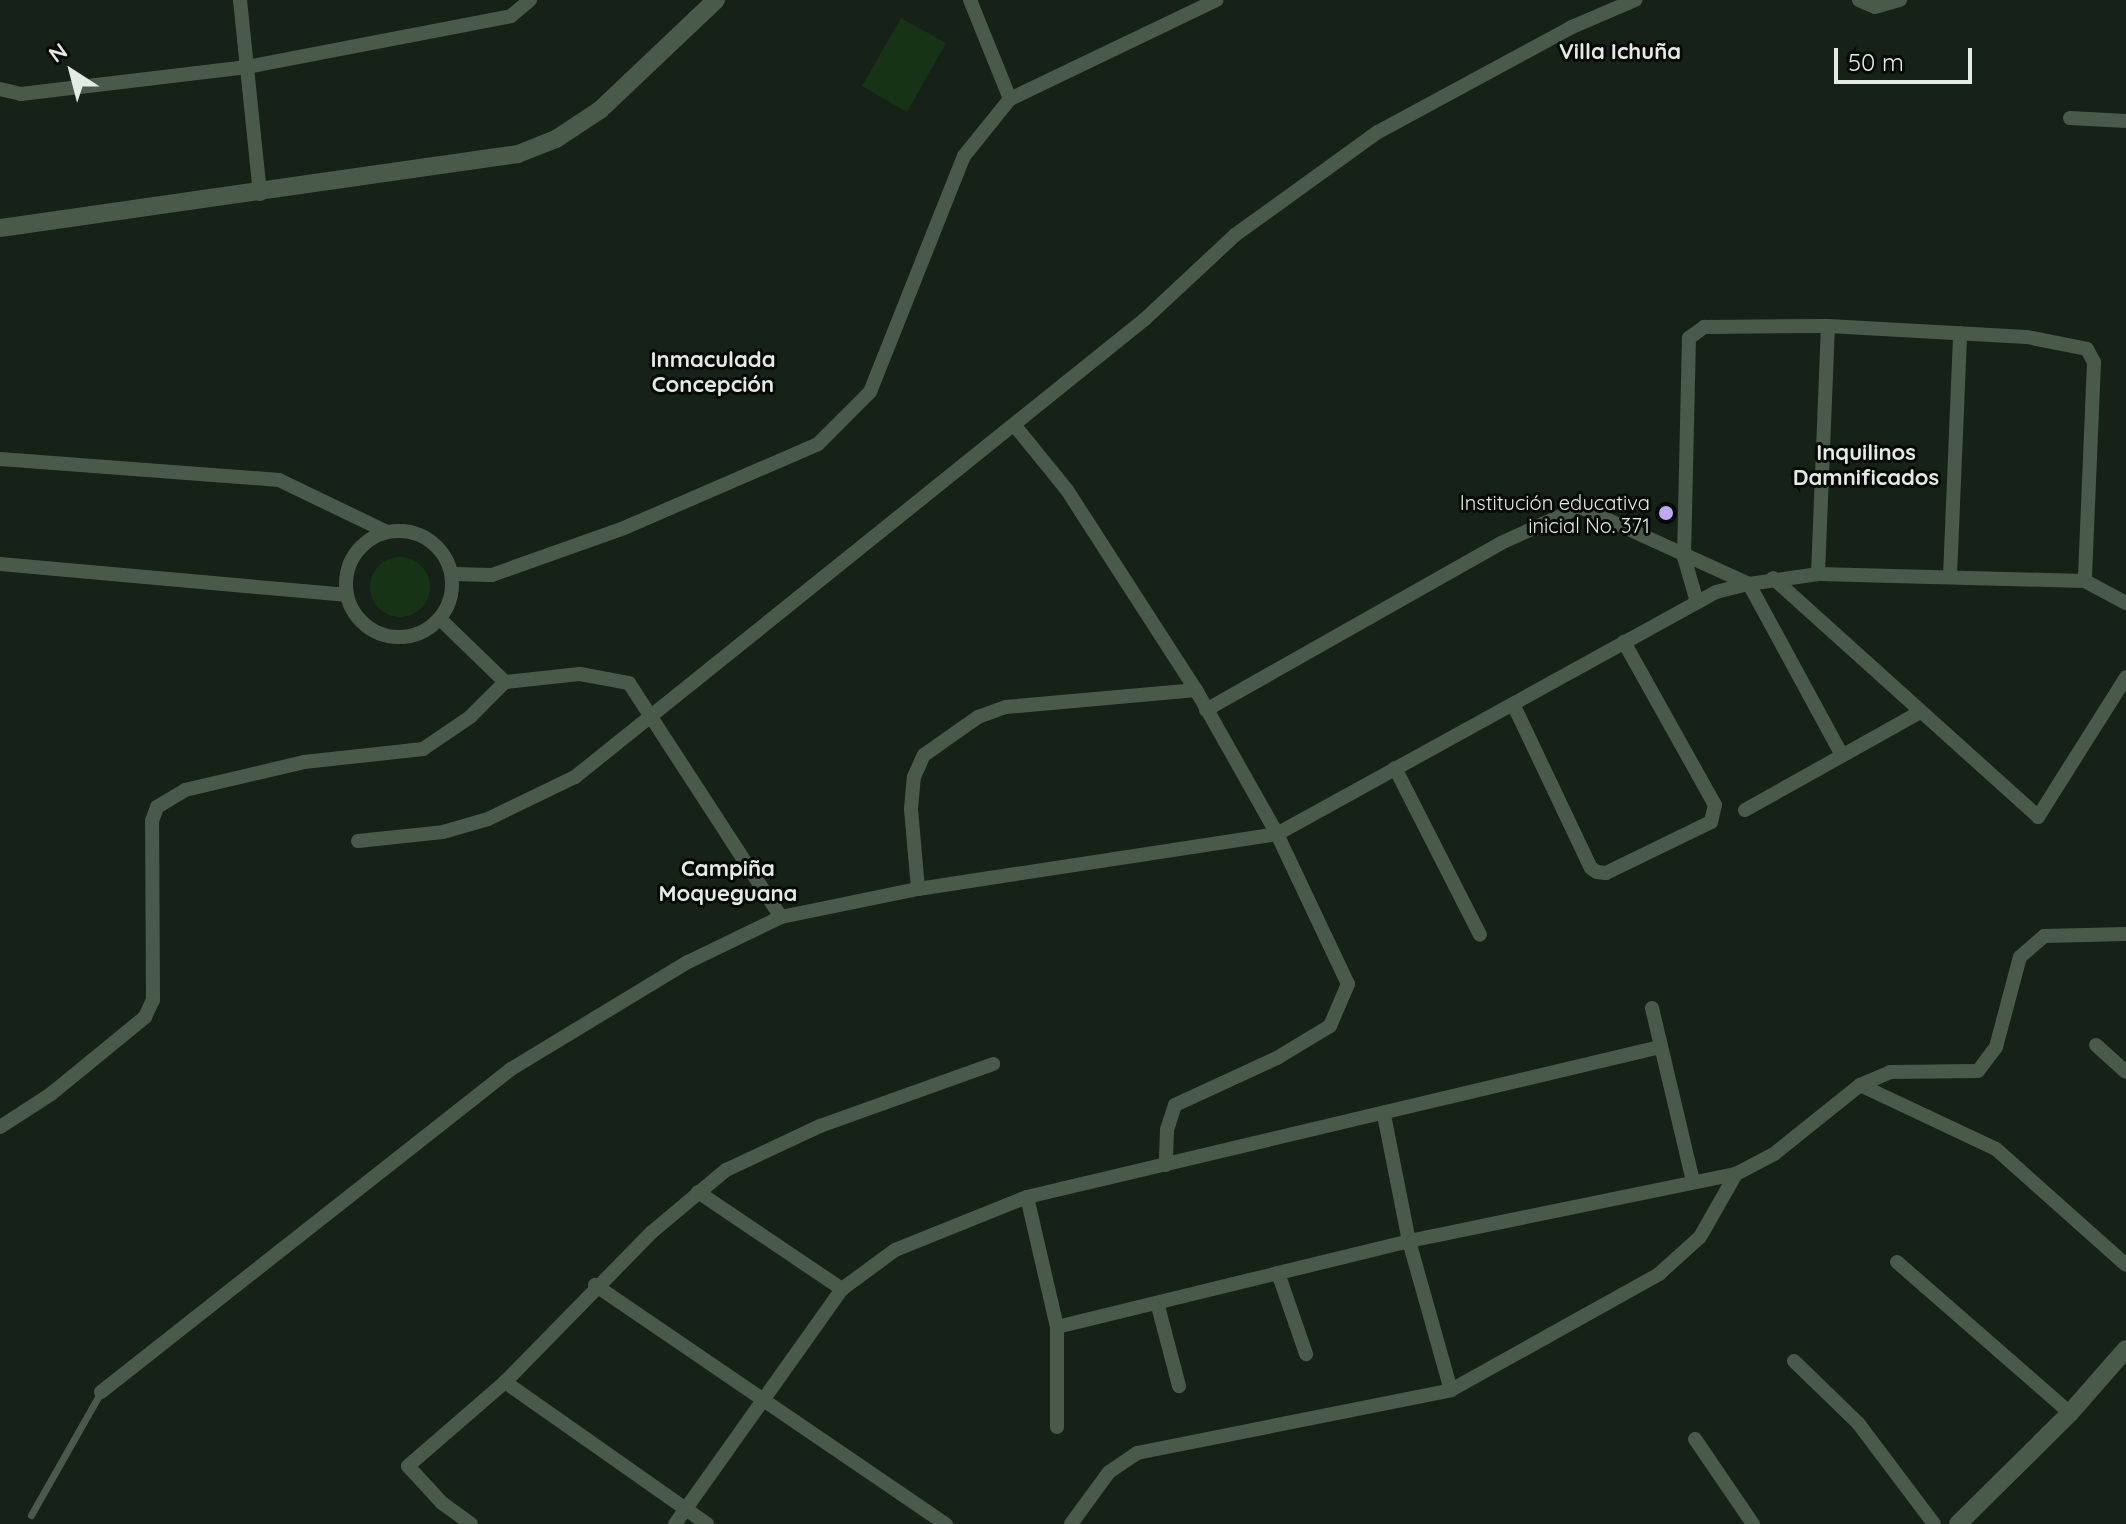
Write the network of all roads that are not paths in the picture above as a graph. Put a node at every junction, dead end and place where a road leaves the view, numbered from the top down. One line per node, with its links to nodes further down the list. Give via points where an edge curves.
1 (240, 0): 9 (street)
2 (530, 0): 9 (street, via 511,16)
3 (716, 0): 14 (street, via 600,110 556,139 518,154)
4 (970, 0): 11 (street)
5 (1217, 0): 11 (street)
6 (1635, 0): 18 (street, via 1572,27 1378,132 1235,235 1145,319)
7 (1859, 0): 8 (street, via 1875,7)
8 (1900, 0)
9 (247, 67): 10 (street, via 21,94); 14 (street)
10 (0, 89)
11 (1010, 99): 23 (street, via 964,156 870,392 818,444 624,528 492,575)
12 (2070, 118): 13 (street)
13 (2126, 121)
14 (260, 194): 15 (street)
15 (0, 228)
16 (1828, 326): 17 (street); 21 (street, via 1704,327 1689,338); 24 (street)
17 (1960, 333): 25 (street); 27 (street, via 2072,342 2087,349 2094,362)
18 (1015, 426): 36 (street, via 1067,490); 40 (street)
19 (0, 459): 20 (street, via 279,480)
20 (387, 532): 23 (street, via 422,536 436,546); 29 (street, via 354,556)
21 (1684, 557): 28 (street); 30 (street); 38 (street, via 1589,508 1567,510)
22 (0, 564): 29 (street)
23 (452, 574): 32 (street, via 449,604)
24 (1818, 574): 25 (street); 26 (street)
25 (1950, 576): 27 (street)
26 (1773, 578): 28 (street); 39 (street)
27 (2085, 581): 31 (street)
28 (1749, 584): 30 (street); 41 (street)
29 (346, 595): 32 (street, via 363,624 394,638 411,637)
30 (1697, 602): 33 (street)
31 (2126, 603)
32 (440, 619): 35 (street)
33 (1624, 642): 37 (street); 37 (street, via 1715,805 1711,822 1606,873 1597,872)
34 (2126, 677): 39 (street, via 2038,817)
35 (505, 682): 40 (street, via 580,674 629,683); 57 (street, via 470,717 423,749 304,762 185,790 157,807 152,821 153,1000 145,1017 51,1094)
36 (1196, 690): 38 (street); 46 (street, via 1006,707 978,717 924,755 914,777 911,809)
37 (1514, 706): 42 (street)
38 (1206, 710): 44 (street)
39 (1920, 712): 41 (street)
40 (653, 716): 45 (street, via 575,777 488,819 443,832); 47 (street)
41 (1842, 755): 43 (street)
42 (1395, 768): 44 (street); 49 (street)
43 (1745, 810)
44 (1277, 834): 46 (street); 58 (street, via 1348,984 1344,1001 1330,1026 1277,1058 1175,1105 1167,1130)
45 (358, 841)
46 (918, 889): 47 (street)
47 (781, 917): 77 (street, via 688,962 511,1069)
48 (2126, 934): 55 (street, via 2044,936 2020,957 1996,1047 1978,1071 1890,1072)
49 (1480, 935)
50 (1652, 1008): 52 (street)
51 (2096, 1045): 54 (street)
52 (1660, 1047): 56 (street); 60 (street)
53 (993, 1064): 61 (street, via 820,1126 726,1170)
54 (2126, 1072)
55 (1860, 1085): 59 (street, via 1774,1154); 65 (street, via 1996,1149)
56 (1384, 1115): 58 (street); 63 (street)
57 (0, 1127)
58 (1166, 1165): 62 (street)
59 (1736, 1174): 60 (street); 76 (street, via 1700,1237 1659,1274)
60 (1693, 1181): 63 (street)
61 (698, 1192): 67 (street); 68 (street)
62 (1027, 1197): 68 (street, via 895,1250); 70 (street)
63 (1409, 1241): 66 (street); 76 (street)
64 (1897, 1262): 79 (street)
65 (2126, 1265)
66 (1278, 1273): 69 (street); 72 (street)
67 (595, 1285): 74 (street); 78 (street)
68 (842, 1289): 78 (street)
69 (1158, 1306): 70 (street); 75 (street)
70 (1057, 1327): 80 (street)
71 (2126, 1349): 79 (street)
72 (1306, 1354)
73 (1794, 1361): 90 (street, via 1858,1423)
74 (505, 1382): 82 (street); 84 (street, via 408,1466 442,1503)
75 (1179, 1386)
76 (1451, 1390): 88 (street, via 1137,1453 1109,1472)
77 (101, 1392): 83 (lane)
78 (762, 1399): 82 (street); 87 (street)
79 (2070, 1413): 91 (street)
80 (1057, 1427)
81 (1695, 1439): 89 (street)
82 (686, 1510): 85 (street); 86 (street)
83 (31, 1515)
84 (471, 1524)
85 (675, 1524)
86 (707, 1524)
87 (946, 1524)
88 (1071, 1524)
89 (1753, 1524)
90 (1934, 1524)
91 (1958, 1524)

